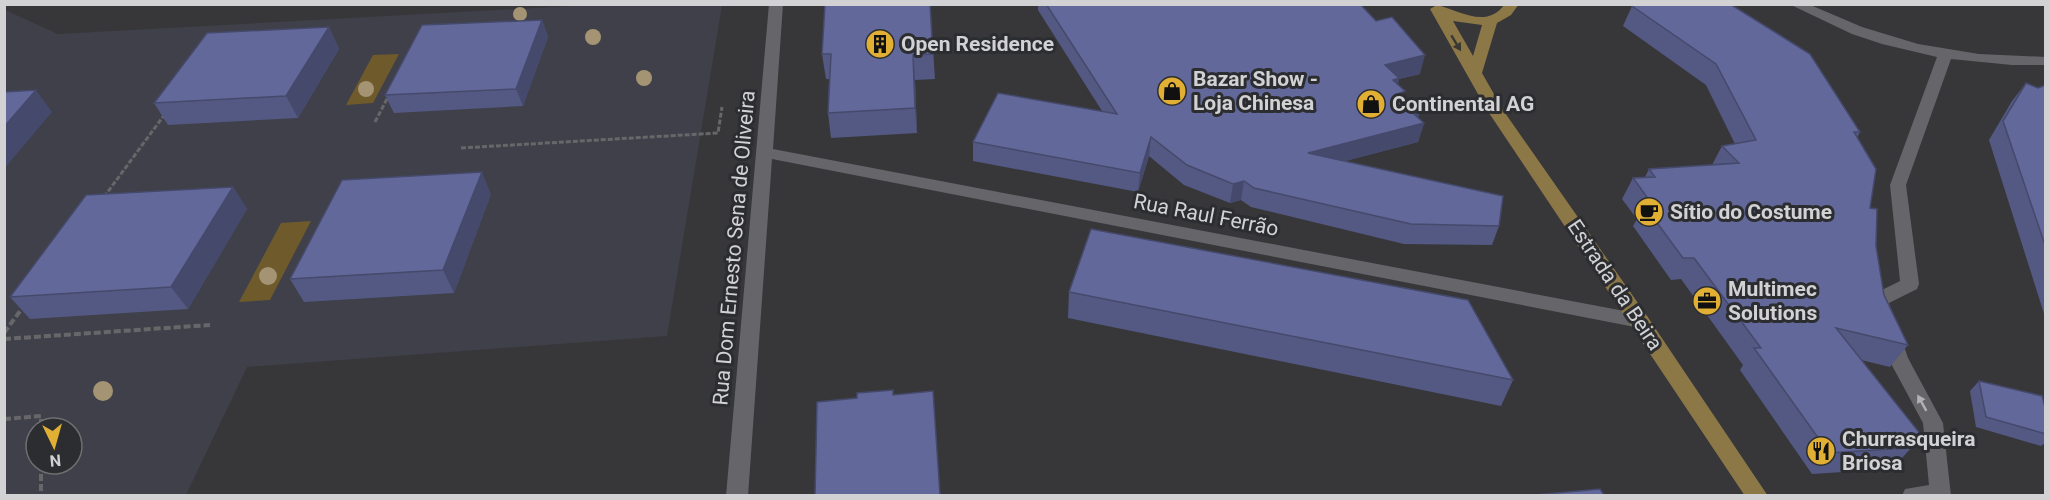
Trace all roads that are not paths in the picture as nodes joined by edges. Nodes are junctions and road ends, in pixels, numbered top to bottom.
1 (776, 4) edge
2 (1796, 4) edge
3 (1512, 5) edge
4 (1435, 8) edge
5 (1491, 20) junction
6 (1945, 55) junction
7 (2046, 61) edge
8 (1475, 73) junction
9 (763, 152) junction
10 (1640, 321) junction
11 (737, 495) edge
12 (1757, 495) edge
13 (1913, 495) edge

1 - 9 street, Rua Dom Ernesto Sena de Oliveira
2 - 6 street
3 - 5 main road
4 - 5 main road, Estrada da Beira
4 -> 8 main road, Estrada da Beira
5 - 8 main road
6 - 7 street
13 -> 6 street
8 - 10 main road, Estrada da Beira
9 - 10 street, Rua Raul Ferrão
9 - 11 street, Rua Dom Ernesto Sena de Oliveira
10 - 12 main road, Estrada da Beira

